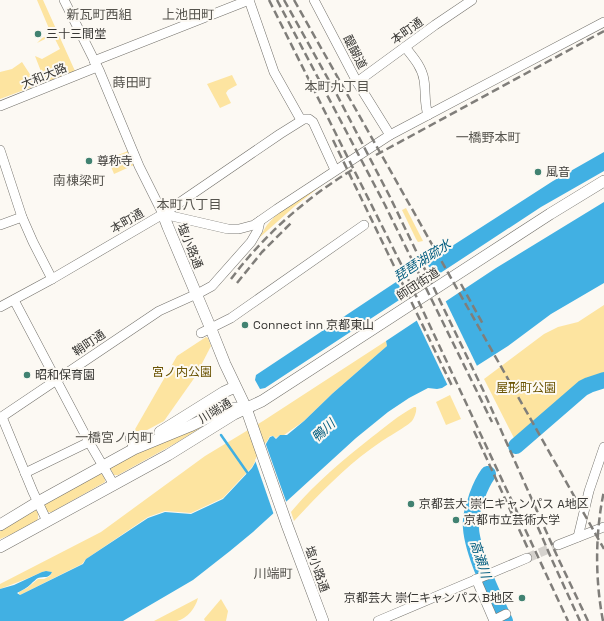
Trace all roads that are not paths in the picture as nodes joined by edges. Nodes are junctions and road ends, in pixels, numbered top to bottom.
1 (64, 0) edge
2 (249, 0) edge
3 (314, 0) edge
4 (472, 0) edge
5 (604, 22) edge
6 (405, 47) junction
7 (95, 64) junction
8 (357, 82) junction
9 (0, 106) edge
10 (428, 115) junction
11 (302, 120) junction
12 (390, 135) junction
13 (0, 150) edge
14 (335, 170) junction
15 (604, 181) edge
16 (163, 214) junction
17 (22, 217) junction
18 (260, 221) junction
19 (0, 225) edge
20 (364, 225) dead end
21 (52, 279) junction
22 (196, 294) junction
23 (14, 300) junction
24 (0, 307) edge
25 (206, 331) junction
26 (56, 380) junction
27 (235, 386) junction
28 (247, 412) junction
29 (1, 418) edge
30 (130, 438) dead end
31 (89, 442) junction
32 (604, 447) edge
33 (134, 449) junction
34 (103, 466) junction
35 (24, 473) junction
36 (114, 485) junction
37 (38, 502) junction
38 (47, 521) junction
39 (0, 525) edge
40 (604, 527) edge
41 (578, 537) junction
42 (558, 545) tunnel mouth
43 (0, 547) edge
44 (527, 558) tunnel mouth
45 (482, 577) junction
46 (506, 614) dead end
47 (495, 620) edge
48 (323, 621) edge
49 (378, 621) edge

1 - 7 street, 塩小路通
2 - 7 street, 大和大路
2 - 11 street
3 - 8 street, 醍醐道
4 - 6 street, 本町通
5 - 10 street
6 - 8 street, 本町通
6 - 10 street
7 - 9 street, 大和大路
7 - 16 street, 塩小路通
8 - 12 street, 醍醐道
10 - 12 street
11 - 14 street
11 - 16 street, 本町通
12 - 14 street
13 - 17 street
14 - 18 street
15 - 28 street, 師団街道
16 - 18 street
16 - 21 street, 本町通
16 - 22 street, 塩小路通
17 - 19 street
17 - 21 street
18 - 22 street, 鞘町通
20 - 25 street
21 - 23 street, 本町通
22 - 25 street, 塩小路通
22 - 26 street, 鞘町通
23 - 24 street, 本町通
23 - 26 street
25 - 27 street, 塩小路通
26 - 29 street, 鞘町通
26 - 31 street
27 - 28 street, 塩小路通
27 - 33 street
28 - 33 street, 川端通
28 - 36 street, 川端通
28 - 48 street, 塩小路通
29 - 35 street
30 - 33 street
31 - 34 street
31 - 35 street
32 - 41 street
33 - 34 street, 川端通
34 - 36 street
34 - 37 street, 川端通
35 - 37 street
36 - 38 street, 川端通
37 - 38 street
37 - 39 street, 川端通
38 - 43 street, 川端通
40 - 41 street
41 - 42 street
44 - 45 street
45 - 47 street
45 - 49 street
46 - 47 street

